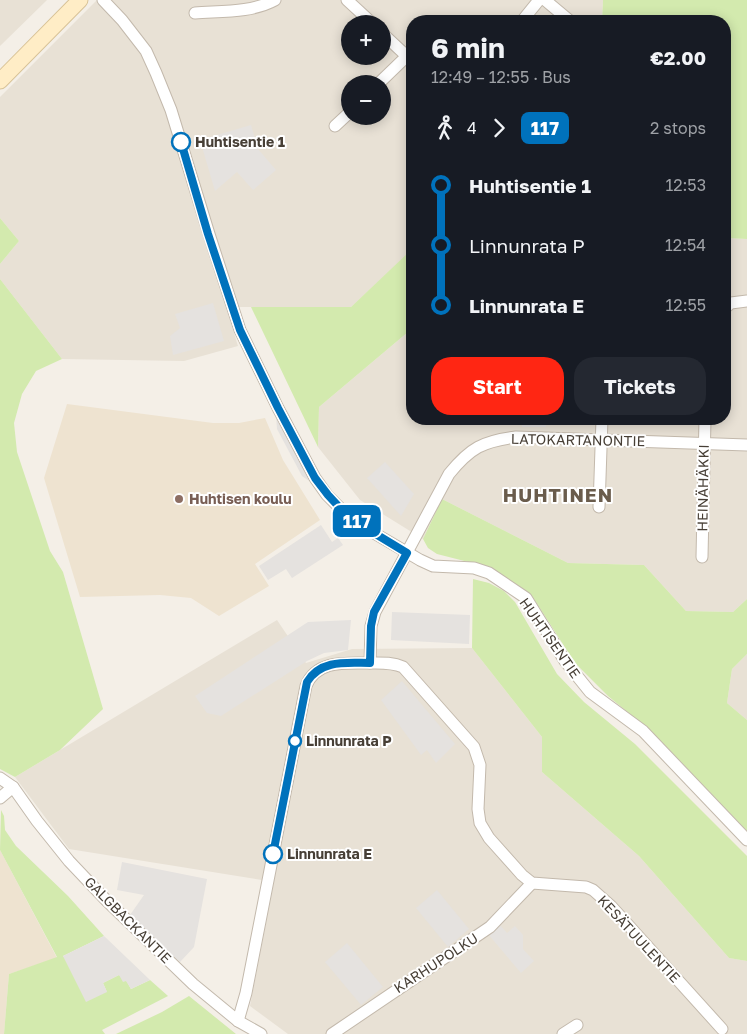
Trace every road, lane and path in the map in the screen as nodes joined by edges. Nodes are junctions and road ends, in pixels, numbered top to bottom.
1 (80, 0) edge
2 (103, 0) edge
3 (275, 0) edge
4 (347, 0) edge
5 (539, 0) edge
6 (545, 0) edge
7 (195, 13) dead end
8 (363, 15) edge
9 (527, 15) edge
10 (563, 15) edge
11 (391, 41) edge
12 (406, 54) edge
13 (406, 61) edge
14 (389, 75) edge
15 (0, 81) edge
16 (341, 120) edge
17 (335, 126) dead end
18 (747, 301) edge
19 (731, 303) edge
20 (602, 425) edge
21 (705, 425) edge
22 (601, 439) junction
23 (704, 443) junction
24 (747, 445) edge
25 (599, 507) dead end
26 (407, 553) junction
27 (702, 557) dead end
28 (370, 663) junction
29 (0, 778) edge
30 (12, 788) junction
31 (0, 798) edge
32 (747, 840) edge
33 (532, 883) junction
34 (238, 1021) junction
35 (577, 1025) dead end
36 (722, 1029) dead end
37 (261, 1034) edge
38 (332, 1034) edge
39 (563, 1034) edge

1 - 15 street
2 - 26 street, HUHTISENTIE
3 - 7 street
4 - 8 street
5 - 9 street
6 - 10 street
11 - 12 street
13 - 14 street
16 - 17 street
18 - 19 street
20 - 22 street
21 - 23 street, HEINÄHÄKKI
22 - 23 street, LATOKARTANONTIE
22 - 25 street
22 - 26 street, LATOKARTANONTIE
23 - 24 street, LATOKARTANONTIE
23 - 27 street, HEINÄHÄKKI
26 - 28 street, LATOKARTANONTIE
26 - 32 street, HUHTISENTIE
28 - 33 street
28 - 34 street
29 - 30 street, GALGBACKANTIE
30 - 31 street
30 - 34 street, GALGBACKANTIE
33 - 36 street, KESÄTUULENTIE
33 - 38 street, KARHUPOLKU
34 - 37 street, GALGBACKANTIE
35 - 39 street

